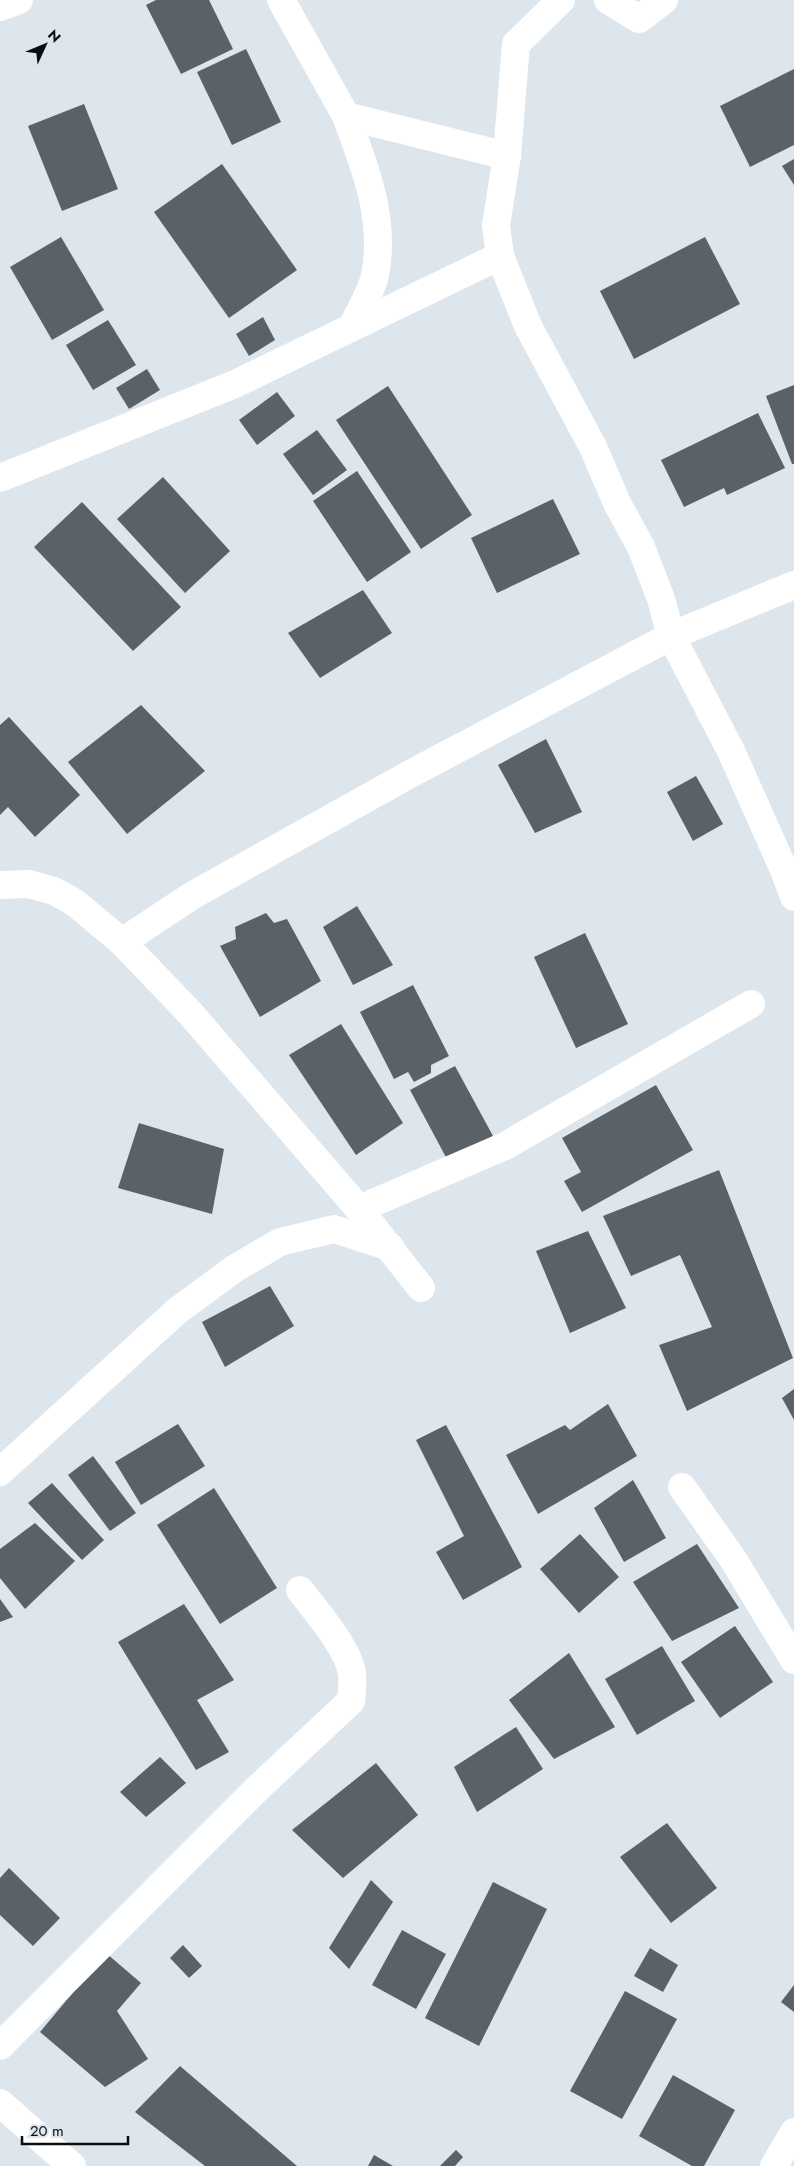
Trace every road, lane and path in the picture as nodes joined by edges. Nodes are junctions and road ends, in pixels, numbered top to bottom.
1 (19, 0) edge
2 (280, 0) edge
3 (561, 0) edge
4 (608, 0) edge
5 (664, 0) edge
6 (0, 7) edge
7 (346, 116) junction
8 (507, 156) junction
9 (500, 256) junction
10 (352, 327) junction
11 (0, 478) edge
12 (794, 585) edge
13 (671, 636) junction
14 (0, 885) edge
15 (794, 897) edge
16 (122, 942) junction
17 (751, 1004) dead end
18 (359, 1209) junction
19 (390, 1247) junction
20 (421, 1288) dead end
21 (0, 1472) edge
22 (682, 1487) dead end
23 (300, 1590) dead end
24 (794, 1660) edge
25 (0, 2046) edge
26 (0, 2103) edge
27 (794, 2132) edge
28 (72, 2166) edge
29 (774, 2166) edge

1 - 6 street
2 - 7 street
3 - 8 street
4 - 5 street
7 - 8 street
7 - 10 street
8 - 9 street
9 - 10 street
9 - 13 street
10 - 11 street
12 - 13 street
13 - 15 street
13 - 16 street
14 - 16 street
16 - 18 street
17 - 18 street
18 - 19 street
19 - 20 street
19 - 21 street
22 - 24 street
23 - 25 street
26 - 28 street
27 - 29 street

